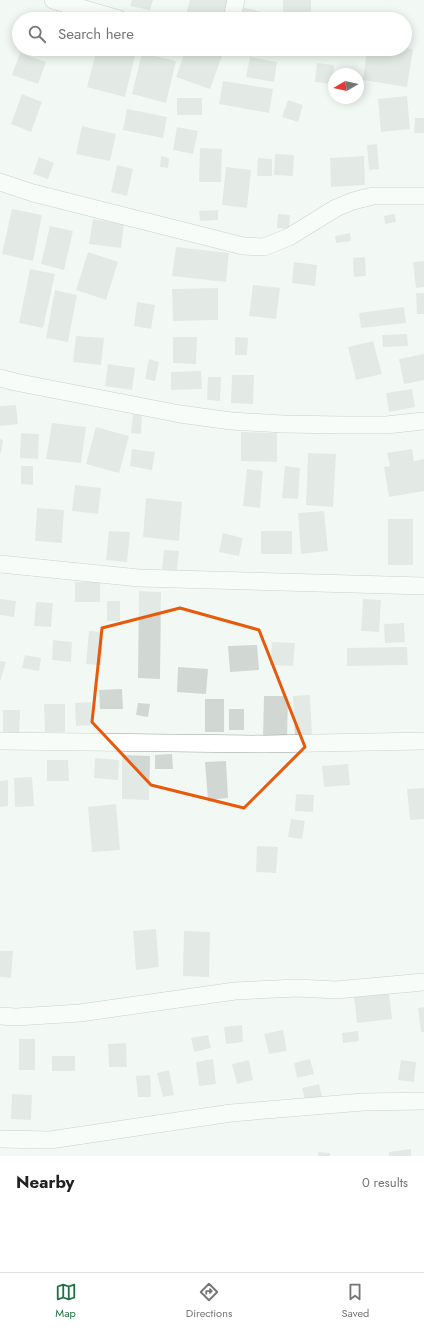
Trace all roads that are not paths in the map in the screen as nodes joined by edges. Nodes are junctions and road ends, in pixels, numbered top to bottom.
1 (53, 0) edge
2 (236, 0) edge
3 (95, 12) edge
4 (233, 12) edge
5 (0, 182) edge
6 (424, 196) edge
7 (0, 378) edge
8 (424, 421) edge
9 (0, 564) edge
10 (424, 586) edge
11 (424, 741) edge
12 (0, 742) edge
13 (424, 982) edge
14 (0, 1016) edge
15 (424, 1101) edge
16 (0, 1139) edge

1 - 3 street
2 - 4 street
5 - 6 street
7 - 8 street
9 - 10 street
11 - 12 street
13 - 14 street
15 - 16 street

